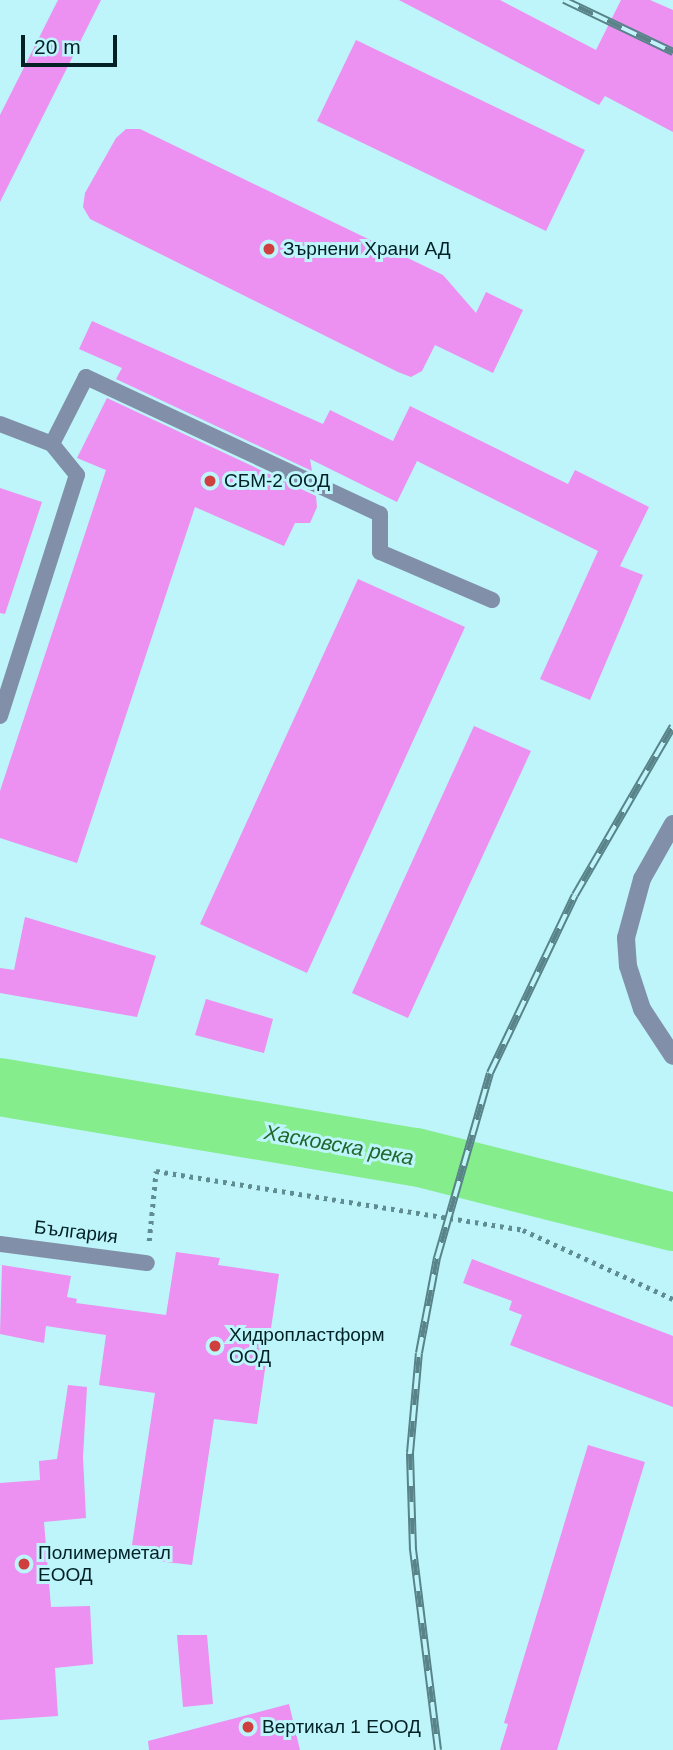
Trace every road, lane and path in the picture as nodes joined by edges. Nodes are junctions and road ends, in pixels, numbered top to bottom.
1 (0, 424) edge
2 (52, 444) junction
3 (492, 600) dead end
4 (0, 716) edge
5 (673, 824) edge
6 (673, 1056) edge
7 (0, 1244) edge
8 (147, 1263) joint
9 (673, 1299) edge

1 - 2 lane
2 - 3 lane
2 - 4 lane
5 - 6 street
7 - 8 lane, България
8 - 9 path

